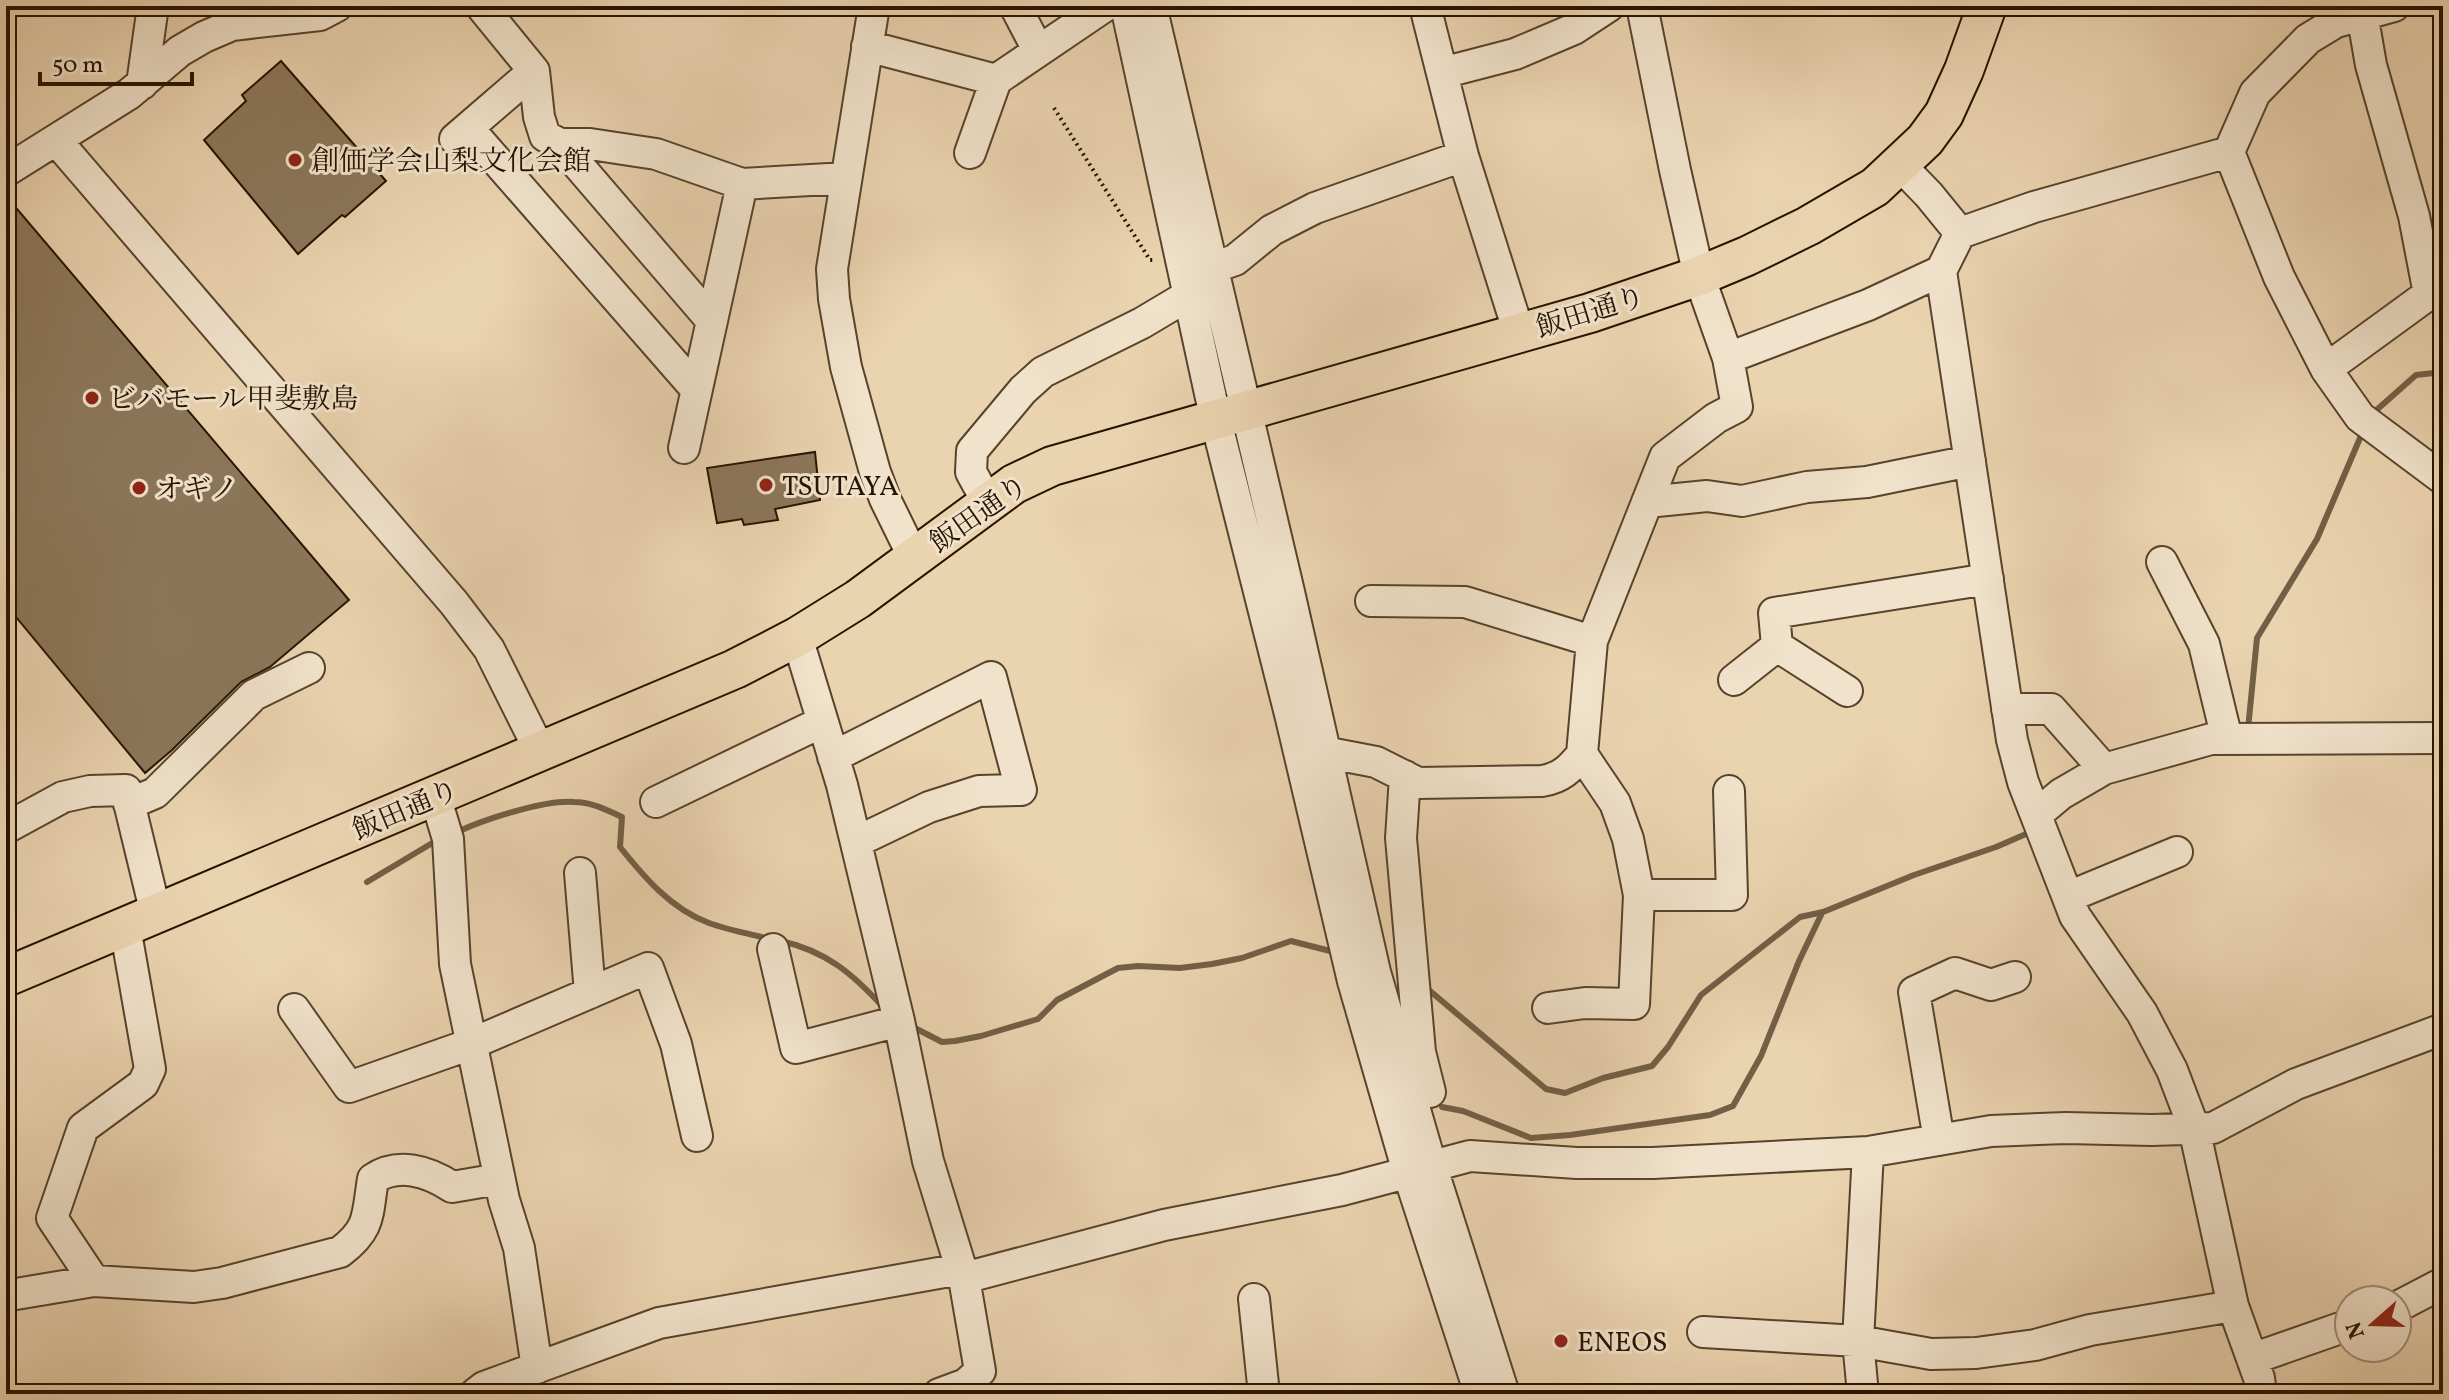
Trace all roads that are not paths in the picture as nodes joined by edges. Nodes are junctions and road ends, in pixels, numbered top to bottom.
1 (153, 6) edge
2 (337, 6) edge
3 (481, 6) edge
4 (874, 6) edge
5 (1015, 6) edge
6 (1105, 6) edge
7 (1126, 6) edge
8 (1151, 6) edge
9 (1425, 6) edge
10 (1609, 6) edge
11 (1642, 6) edge
12 (1987, 6) edge
13 (2394, 6) edge
14 (2342, 14) edge
15 (867, 46) junction
16 (1038, 50) junction
17 (534, 71) junction
18 (1442, 73) junction
19 (996, 80) junction
20 (142, 84) junction
21 (56, 140) junction
22 (560, 144) junction
23 (2229, 152) junction
24 (970, 153) dead end
25 (1463, 156) junction
26 (1900, 165) junction
27 (6, 171) edge
28 (846, 178) junction
29 (742, 184) junction
30 (1960, 233) junction
31 (1212, 268) junction
32 (1941, 271) junction
33 (1699, 276) junction
34 (1189, 295) junction
35 (2436, 295) edge
36 (712, 321) junction
37 (1519, 333) junction
38 (1728, 358) junction
39 (2326, 369) junction
40 (696, 389) junction
41 (1230, 416) junction
42 (684, 448) dead end
43 (1970, 461) junction
44 (2443, 479) edge
45 (1647, 502) junction
46 (988, 503) junction
47 (914, 558) junction
48 (2162, 562) dead end
49 (1988, 579) junction
50 (1371, 601) dead end
51 (797, 637) junction
52 (1592, 641) junction
53 (1777, 646) junction
54 (309, 668) dead end
55 (1734, 680) dead end
56 (1847, 691) dead end
57 (2007, 709) junction
58 (822, 722) junction
59 (2443, 738) edge
60 (2227, 739) junction
61 (540, 751) junction
62 (1325, 754) junction
63 (1582, 754) junction
64 (833, 757) junction
65 (2104, 769) junction
66 (1405, 776) junction
67 (1729, 791) dead end
68 (435, 796) junction
69 (656, 802) dead end
70 (129, 804) junction
71 (2036, 815) junction
72 (6, 828) edge
73 (856, 842) junction
74 (2177, 852) dead end
75 (580, 873) dead end
76 (1639, 895) junction
77 (2068, 897) junction
78 (140, 920) junction
79 (773, 949) dead end
80 (6, 977) edge
81 (2015, 977) dead end
82 (590, 993) junction
83 (1548, 1008) dead end
84 (294, 1009) dead end
85 (899, 1021) junction
86 (2443, 1029) edge
87 (471, 1044) junction
88 (2194, 1128) junction
89 (697, 1136) dead end
90 (1939, 1140) junction
91 (1868, 1152) junction
92 (1430, 1166) junction
93 (499, 1179) junction
94 (963, 1274) junction
95 (94, 1281) junction
96 (2443, 1283) edge
97 (6, 1298) edge
98 (1254, 1299) dead end
99 (2413, 1299) edge
100 (2233, 1306) junction
101 (2333, 1331) edge
102 (1703, 1332) dead end
103 (1858, 1341) junction
104 (2252, 1359) junction
105 (537, 1368) junction
106 (475, 1394) edge
107 (939, 1394) edge
108 (1263, 1394) edge
109 (1480, 1394) edge
110 (1504, 1394) edge
111 (1863, 1394) edge
112 (2261, 1394) edge

1 - 20 street
2 - 20 street
3 - 17 street
4 - 15 street
5 - 16 street
6 - 16 street
7 - 34 street
8 - 31 street
9 - 18 street
10 - 18 street
11 - 33 street
12 - 26 main road, 飯田通り
13 - 14 street
14 - 23 street
14 - 35 street
15 - 19 street
15 - 28 street
16 - 19 street
17 - 22 street
17 - 40 street
18 - 25 street
19 - 24 street
20 - 21 street
21 - 27 street
21 - 61 street
22 - 29 street
22 - 36 street
23 - 30 street
23 - 39 street
25 - 31 street
25 - 37 street
26 - 30 street
26 - 33 main road, 飯田通り
28 - 29 street
28 - 47 street
29 - 36 street
30 - 32 street
31 - 41 street
32 - 38 street
32 - 43 street
33 - 37 main road, 飯田通り
33 - 38 street
34 - 41 street
34 - 46 street
35 - 39 street
36 - 40 street
37 - 41 main road, 飯田通り
38 - 45 street
39 - 44 street
40 - 42 street
41 - 46 main road, 飯田通り
41 - 62 street
41 - 92 street
43 - 45 street
43 - 49 street
45 - 52 street
46 - 47 main road, 飯田通り
47 - 51 main road, 飯田通り
48 - 60 street
49 - 53 street
49 - 57 street
50 - 52 street
51 - 58 street
51 - 61 main road, 飯田通り
52 - 63 street
53 - 55 street
53 - 56 street
54 - 70 street
57 - 65 street
57 - 71 street
58 - 64 street
58 - 69 street
59 - 60 street
60 - 65 street
61 - 68 main road, 飯田通り
62 - 66 street
62 - 92 street
63 - 66 street
63 - 76 street
64 - 73 street
64 - 73 street
65 - 71 street
66 - 92 street
67 - 76 street
68 - 78 main road, 飯田通り
68 - 87 street
70 - 72 street
70 - 78 street
71 - 77 street
73 - 85 street
74 - 77 street
75 - 82 street
76 - 83 street
77 - 88 street
78 - 80 main road, 飯田通り
78 - 95 street
79 - 85 street
81 - 90 street
82 - 87 street
82 - 89 street
84 - 87 street
85 - 94 street
86 - 88 street
87 - 93 street
88 - 90 street
88 - 100 street
90 - 91 street
91 - 92 street
91 - 103 street
92 - 94 street
92 - 109 street
92 - 110 street
93 - 95 street
93 - 105 street
94 - 105 street
94 - 107 street
95 - 97 street
96 - 99 street
98 - 108 street
100 - 103 street
100 - 104 street
101 - 104 street
102 - 103 street
103 - 111 street
104 - 112 street
105 - 106 street

